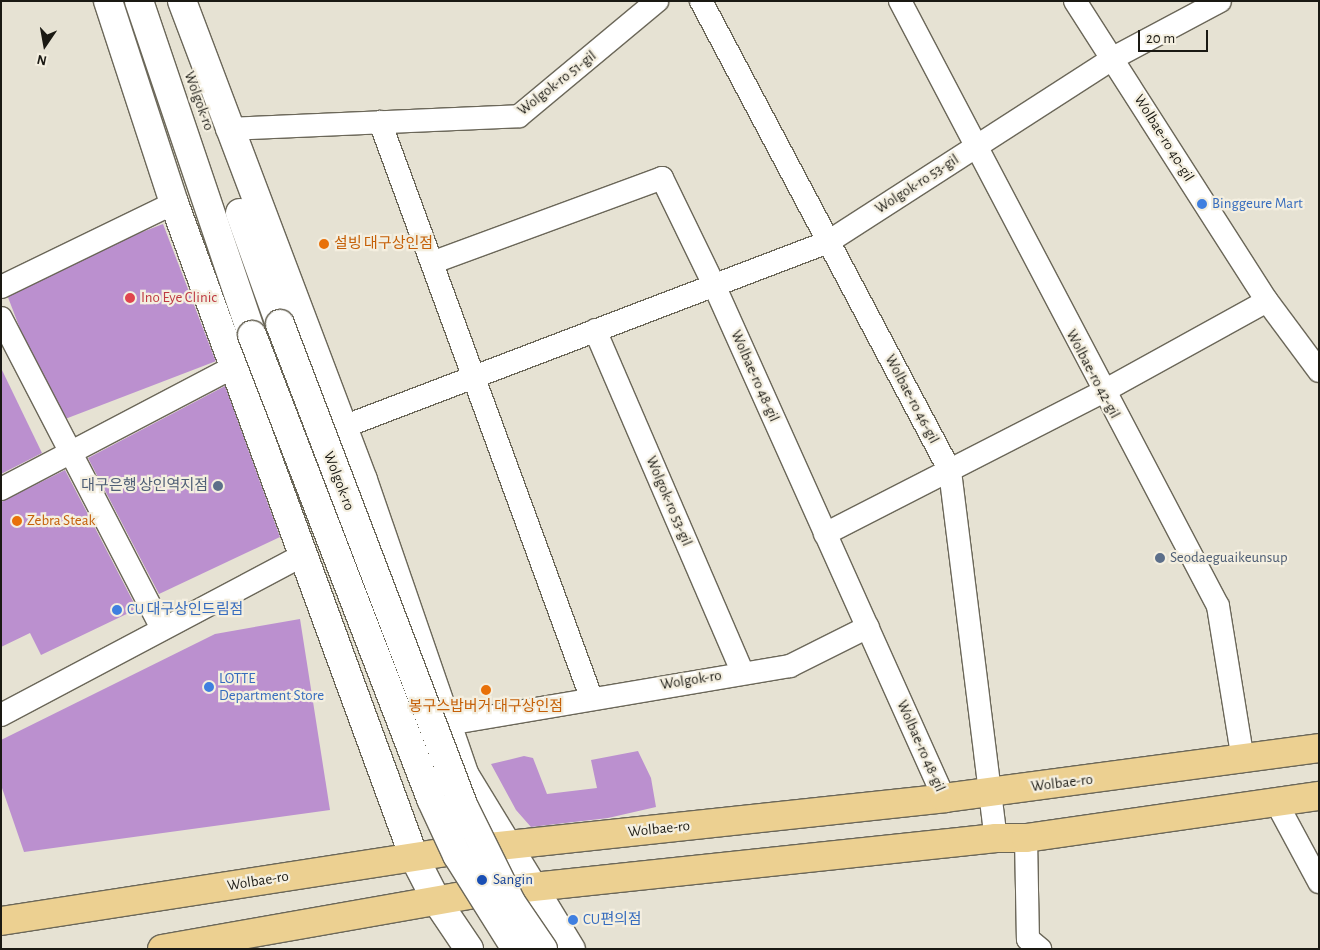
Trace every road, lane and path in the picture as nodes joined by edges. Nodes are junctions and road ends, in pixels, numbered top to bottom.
1 (108, 1) edge
2 (140, 1) edge
3 (162, 1) edge
4 (182, 1) edge
5 (658, 1) edge
6 (701, 1) edge
7 (900, 1) edge
8 (1075, 1) edge
9 (1220, 1) edge
10 (1113, 58) junction
11 (380, 122) junction
12 (227, 129) junction
13 (975, 147) junction
14 (174, 203) junction
15 (828, 242) junction
16 (434, 262) junction
17 (714, 285) junction
18 (1, 287) edge
19 (1267, 301) junction
20 (1, 318) edge
21 (596, 330) junction
22 (233, 367) junction
23 (1319, 371) edge
24 (475, 375) junction
25 (1102, 392) junction
26 (343, 427) junction
27 (68, 454) junction
28 (950, 471) junction
29 (1, 489) edge
30 (824, 534) junction
31 (305, 554) junction
32 (868, 628) junction
33 (162, 630) junction
34 (742, 672) junction
35 (591, 696) junction
36 (1, 715) edge
37 (447, 724) junction
38 (1319, 748) edge
39 (1243, 760) junction
40 (990, 792) junction
41 (1319, 796) edge
42 (944, 798) junction
43 (1276, 802) junction
44 (996, 838) junction
45 (1026, 838) junction
46 (507, 845) junction
47 (414, 857) junction
48 (1319, 882) edge
49 (532, 887) junction
50 (436, 900) junction
51 (1, 921) edge
52 (162, 949) edge
53 (469, 949) edge
54 (516, 949) edge
55 (543, 949) edge
56 (571, 949) edge
57 (1040, 949) edge

1 - 14 main road
2 - 54 main road, Wolgok-ro, bridge
3 - 55 main road, Wolgok-ro, bridge
4 - 12 main road
5 - 11 street, Wolgok-ro 51-gil
6 - 15 street, Wolbae-ro 46-gil
7 - 13 street, Wolbae-ro 42-gil
8 - 10 street, Wolbae-ro 40-gil
9 - 10 street, Wolgok-ro 53-gil
10 - 13 street, Wolgok-ro 53-gil
10 - 19 street, Wolbae-ro 40-gil
11 - 12 street, Wolgok-ro 51-gil
11 - 16 street
12 - 26 main road
13 - 15 street, Wolgok-ro 53-gil
13 - 25 street, Wolbae-ro 42-gil
14 - 18 street
14 - 22 main road
15 - 17 street, Wolgok-ro 53-gil
15 - 28 street, Wolbae-ro 46-gil
16 - 17 street, Wolbae-ro 48-gil
16 - 24 street
17 - 21 street, Wolgok-ro 53-gil
17 - 30 street, Wolbae-ro 48-gil
19 - 23 street, Wolbae-ro 40-gil
19 - 25 street
20 - 27 street
21 - 24 street, Wolgok-ro 53-gil
21 - 34 street, Wolgok-ro 53-gil
22 - 27 street
22 - 31 main road
24 - 26 street, Wolgok-ro 53-gil
24 - 35 street
25 - 28 street
25 - 39 street, Wolbae-ro 42-gil
26 - 37 main road
27 - 29 street
27 - 33 street
28 - 30 street
28 - 40 street, Wolbae-ro 46-gil
30 - 32 street, Wolbae-ro 48-gil
31 - 33 street
31 - 47 main road
32 - 34 street, Wolgok-ro
32 - 42 street, Wolbae-ro 48-gil
33 - 36 street
34 - 35 street, Wolgok-ro
35 - 37 street, Wolgok-ro
37 - 46 main road
38 - 39 main road, Wolbae-ro
39 - 40 main road, Wolbae-ro
40 - 42 main road, Wolbae-ro
40 - 44 street, Wolbae-ro 46-gil
41 - 43 main road
42 - 46 main road, Wolbae-ro
43 - 45 main road
43 - 48 street
44 - 45 main road
44 - 49 main road
45 - 57 street
46 - 47 main road, Wolbae-ro
46 - 49 main road
47 - 50 main road
47 - 51 main road, Wolbae-ro
49 - 50 main road
49 - 56 main road
50 - 52 main road
50 - 53 main road

